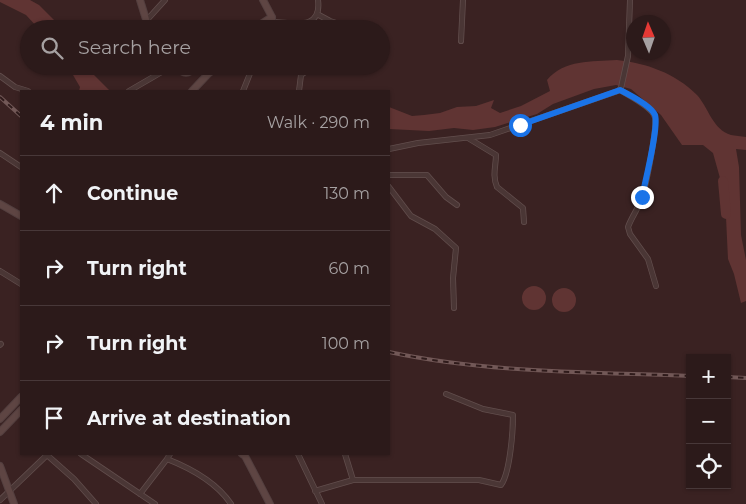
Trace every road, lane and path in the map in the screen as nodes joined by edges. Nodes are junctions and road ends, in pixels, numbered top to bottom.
1 (140, 0) edge
2 (165, 0) edge
3 (263, 0) edge
4 (318, 0) edge
5 (463, 0) edge
6 (630, 0) edge
7 (317, 14) junction
8 (272, 19) joint
9 (146, 20) joint
10 (278, 20) edge
11 (313, 20) edge
12 (328, 20) edge
13 (461, 41) dead end
14 (158, 75) edge
15 (207, 75) edge
16 (249, 75) edge
17 (301, 75) edge
18 (0, 76) edge
19 (621, 89) junction
20 (25, 90) edge
21 (131, 90) edge
22 (193, 90) edge
23 (243, 90) edge
24 (299, 90) edge
25 (467, 138) junction
26 (390, 149) edge
27 (0, 153) edge
28 (20, 166) edge
29 (390, 175) edge
30 (390, 188) edge
31 (0, 204) edge
32 (457, 205) dead end
33 (20, 215) edge
34 (524, 222) dead end
35 (0, 270) edge
36 (20, 283) edge
37 (656, 286) dead end
38 (454, 308) dead end
39 (446, 394) dead end
40 (20, 398) edge
41 (20, 411) edge
42 (0, 419) edge
43 (0, 432) edge
44 (47, 455) edge
45 (82, 455) edge
46 (169, 455) edge
47 (244, 455) edge
48 (298, 455) edge
49 (345, 455) edge
50 (167, 459) junction
51 (0, 466) edge
52 (353, 480) junction
53 (315, 491) junction
54 (9, 492) junction
55 (140, 494) junction
56 (0, 500) edge
57 (14, 504) edge
58 (96, 504) edge
59 (155, 504) edge
60 (231, 504) edge
61 (270, 504) edge
62 (322, 504) edge

1 - 9 street
2 - 9 street
3 - 8 street
4 - 7 street
5 - 13 street
6 - 19 street
7 - 11 street
7 - 12 street
8 - 10 street
14 - 21 street
15 - 22 street
16 - 23 street
17 - 24 street
18 - 20 street
19 - 25 street
19 - 37 street
25 - 26 street
25 - 34 street
27 - 28 street
29 - 32 street
30 - 38 street
31 - 33 street
35 - 36 street
39 - 52 street
40 - 42 street
41 - 43 street
44 - 54 street
44 - 58 street
45 - 55 street
46 - 50 street
47 - 61 street
48 - 53 street
49 - 52 street
50 - 55 street
50 - 60 street
51 - 54 street
52 - 53 street
53 - 62 street
54 - 56 street
54 - 57 street
55 - 59 street

